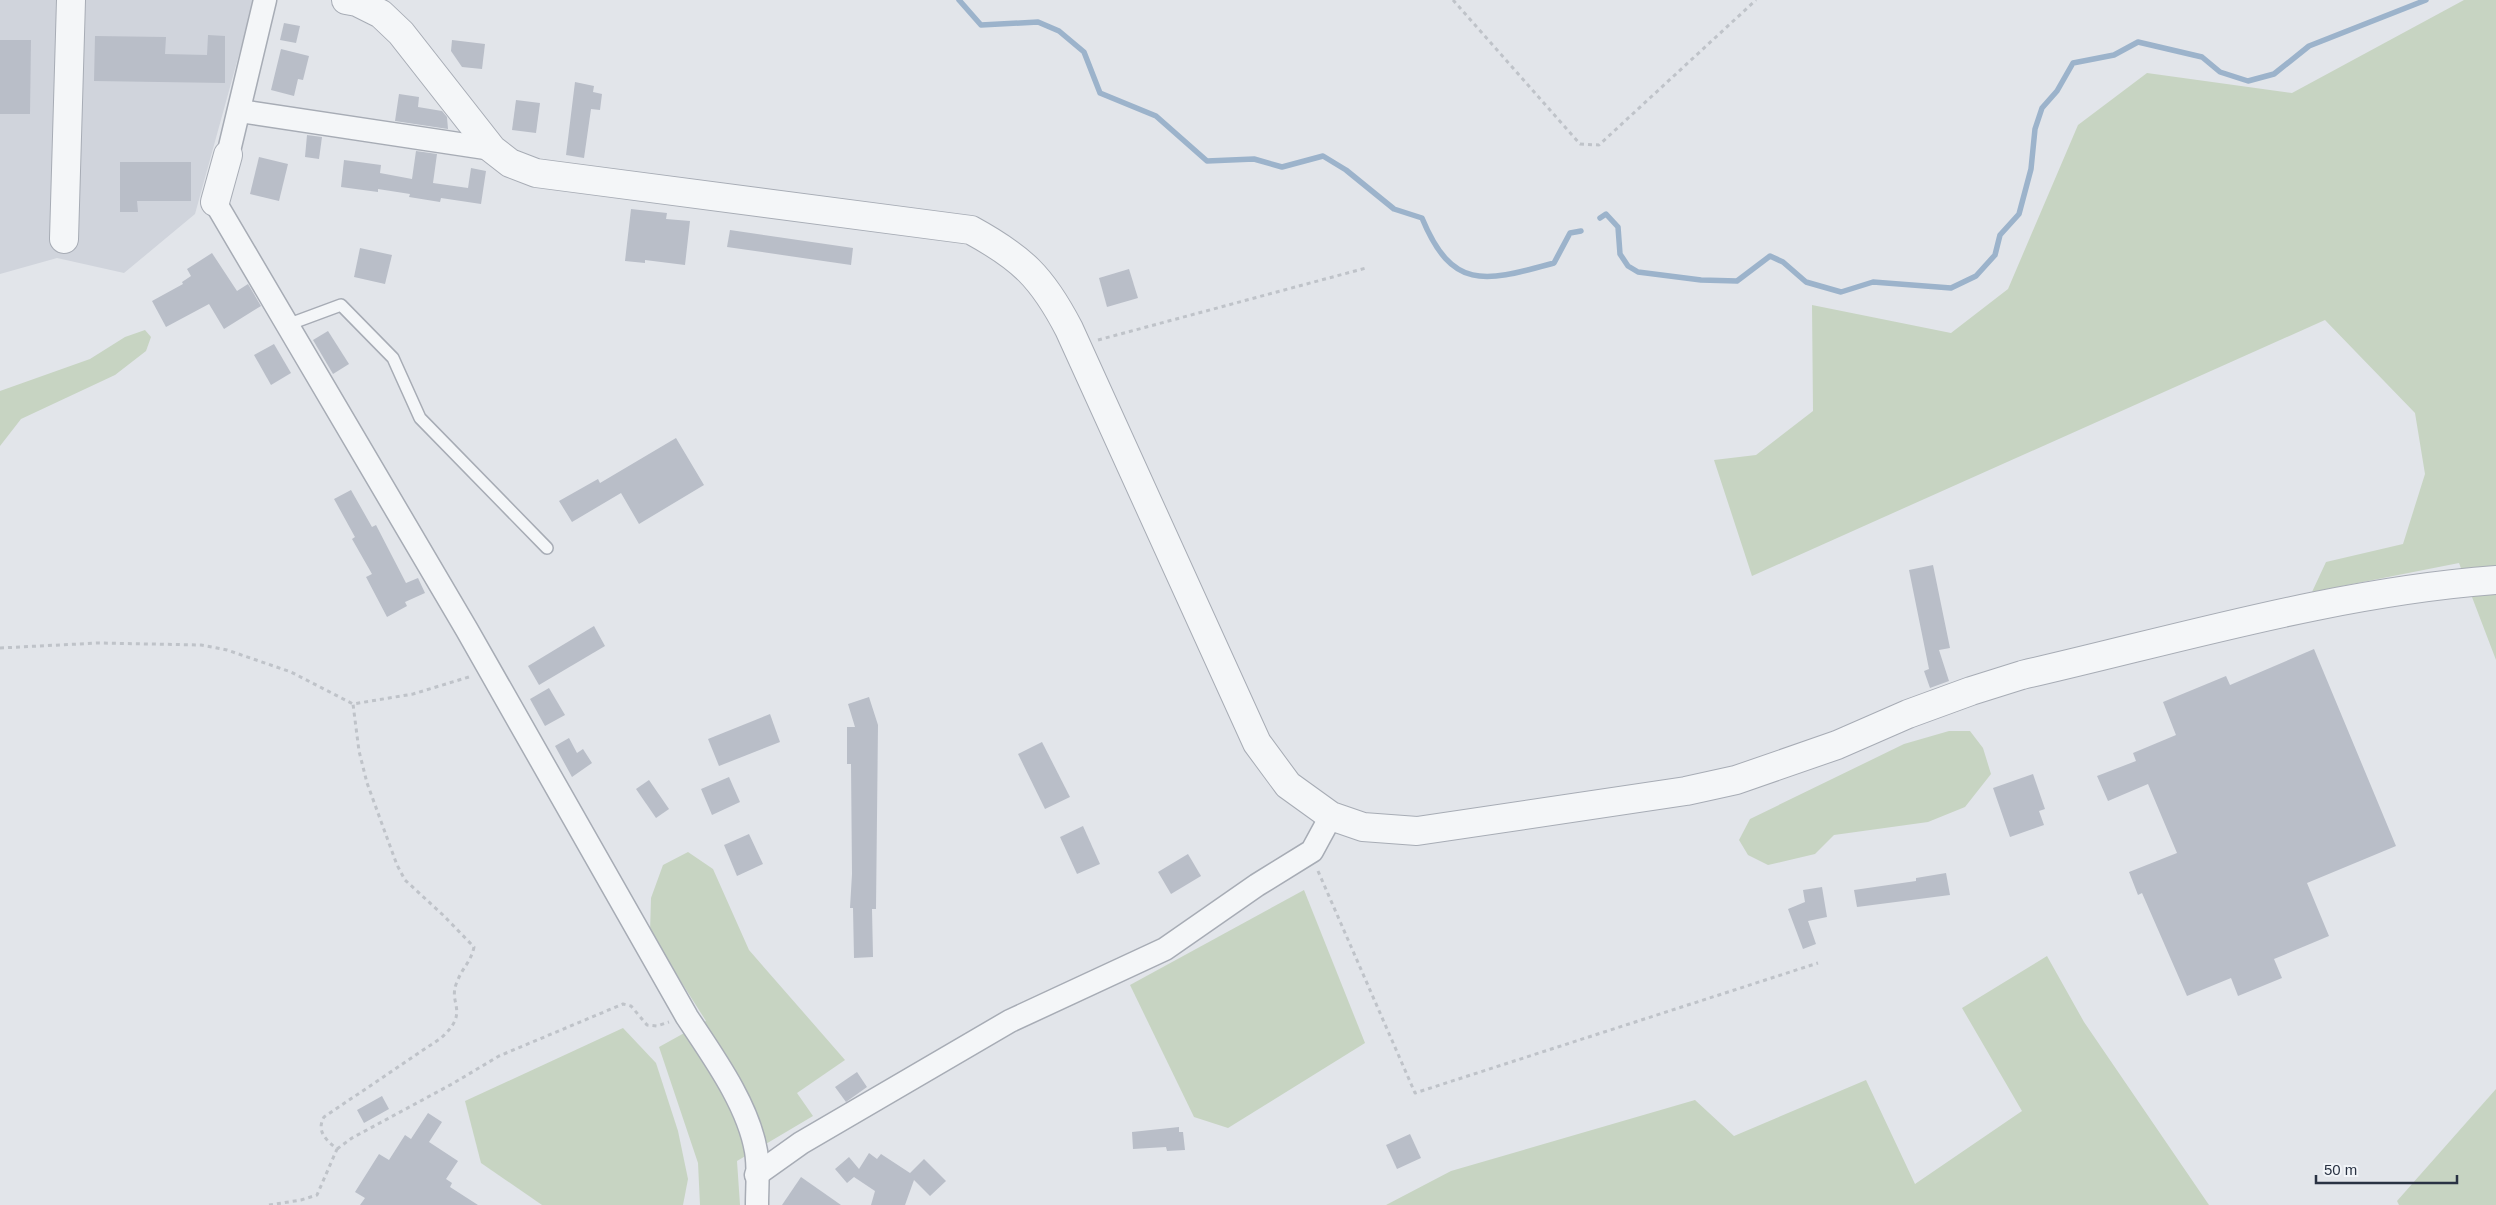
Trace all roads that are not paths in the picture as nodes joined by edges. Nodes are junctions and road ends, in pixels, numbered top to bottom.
1 (71, 0) edge
2 (265, 0) edge
3 (346, 0) edge
4 (240, 111) junction
5 (492, 149) junction
6 (228, 155) joint
7 (215, 202) joint
8 (64, 239) dead end
9 (287, 325) junction
10 (547, 548) dead end
11 (2496, 580) edge
12 (1331, 816) junction
13 (756, 1176) junction
14 (757, 1205) edge

1 - 8 street
2 - 4 street
3 - 5 street
4 - 5 street
4 - 6 street
5 - 12 street
6 - 7 street
7 - 9 street
9 - 10 lane
9 - 13 street
11 - 12 street
12 - 13 street
13 - 14 street

